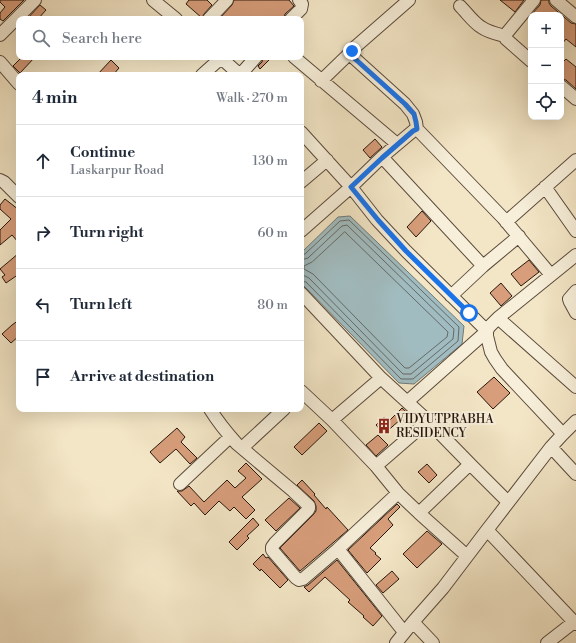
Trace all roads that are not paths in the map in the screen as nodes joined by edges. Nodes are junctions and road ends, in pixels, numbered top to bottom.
1 (35, 0) edge
2 (227, 0) edge
3 (299, 0) edge
4 (409, 0) edge
5 (534, 0) edge
6 (556, 0) edge
7 (158, 2) edge
8 (460, 2) edge
9 (19, 16) edge
10 (173, 16) edge
11 (212, 16) edge
12 (294, 16) edge
13 (576, 17) edge
14 (16, 19) edge
15 (0, 35) edge
16 (505, 36) junction
17 (352, 51) junction
18 (528, 58) edge
19 (218, 60) edge
20 (222, 60) edge
21 (253, 60) edge
22 (298, 60) edge
23 (0, 62) edge
24 (205, 72) edge
25 (236, 72) edge
26 (243, 72) edge
27 (321, 80) junction
28 (16, 81) edge
29 (564, 89) edge
30 (576, 99) edge
31 (417, 129) junction
32 (304, 135) edge
33 (397, 144) junction
34 (382, 158) junction
35 (326, 160) junction
36 (576, 160) edge
37 (304, 179) edge
38 (0, 180) edge
39 (351, 187) junction
40 (545, 187) junction
41 (16, 194) edge
42 (506, 222) junction
43 (304, 228) edge
44 (576, 231) edge
45 (518, 236) junction
46 (576, 255) edge
47 (483, 266) junction
48 (551, 275) junction
49 (576, 291) edge
50 (304, 296) edge
51 (451, 296) junction
52 (576, 313) edge
53 (498, 318) junction
54 (487, 331) junction
55 (381, 378) junction
56 (576, 387) edge
57 (304, 395) edge
58 (407, 402) junction
59 (212, 412) edge
60 (281, 412) edge
61 (332, 420) junction
62 (428, 421) junction
63 (576, 421) edge
64 (562, 434) junction
65 (230, 437) junction
66 (551, 447) junction
67 (242, 448) junction
68 (470, 464) junction
69 (376, 466) junction
70 (576, 474) edge
71 (180, 484) dead end
72 (398, 493) junction
73 (508, 502) junction
74 (419, 513) junction
75 (487, 530) junction
76 (338, 550) junction
77 (467, 556) junction
78 (413, 622) junction
79 (575, 623) edge
80 (404, 632) junction
81 (396, 643) edge
82 (433, 643) edge
83 (547, 643) edge

1 - 9 street
2 - 11 street
3 - 12 street
4 - 17 street
5 - 16 street
6 - 13 street
7 - 10 street
8 - 16 street
14 - 15 street
16 - 18 street
17 - 27 street
17 - 31 street
19 - 24 street
20 - 25 street
21 - 26 street
22 - 27 street
23 - 28 street
27 - 33 street
29 - 30 street
31 - 33 street
31 - 42 street
32 - 35 street
33 - 34 street
34 - 39 street
34 - 47 street
35 - 37 street
35 - 39 street
36 - 40 street
38 - 41 street
39 - 43 street
39 - 51 street
40 - 42 street
40 - 44 street
42 - 45 street
45 - 47 street
45 - 48 street
46 - 48 street
47 - 51 street
48 - 53 street
49 - 52 street
50 - 55 street
51 - 54 street
53 - 54 street
53 - 56 street
54 - 58 street
54 - 64 street
55 - 58 street
55 - 61 street
57 - 61 street
58 - 62 street
59 - 65 street
60 - 67 street
61 - 69 street
62 - 68 street
62 - 69 street
63 - 64 street
64 - 66 street
65 - 67 street
65 - 71 street
66 - 70 street
66 - 73 street
67 - 76 street
68 - 73 street
68 - 74 street
69 - 72 street
72 - 74 street
72 - 76 street
73 - 75 street
74 - 77 street
75 - 77 street
75 - 79 street
76 - 80 street
77 - 78 street
78 - 80 street
78 - 82 street
79 - 83 street
80 - 81 street

